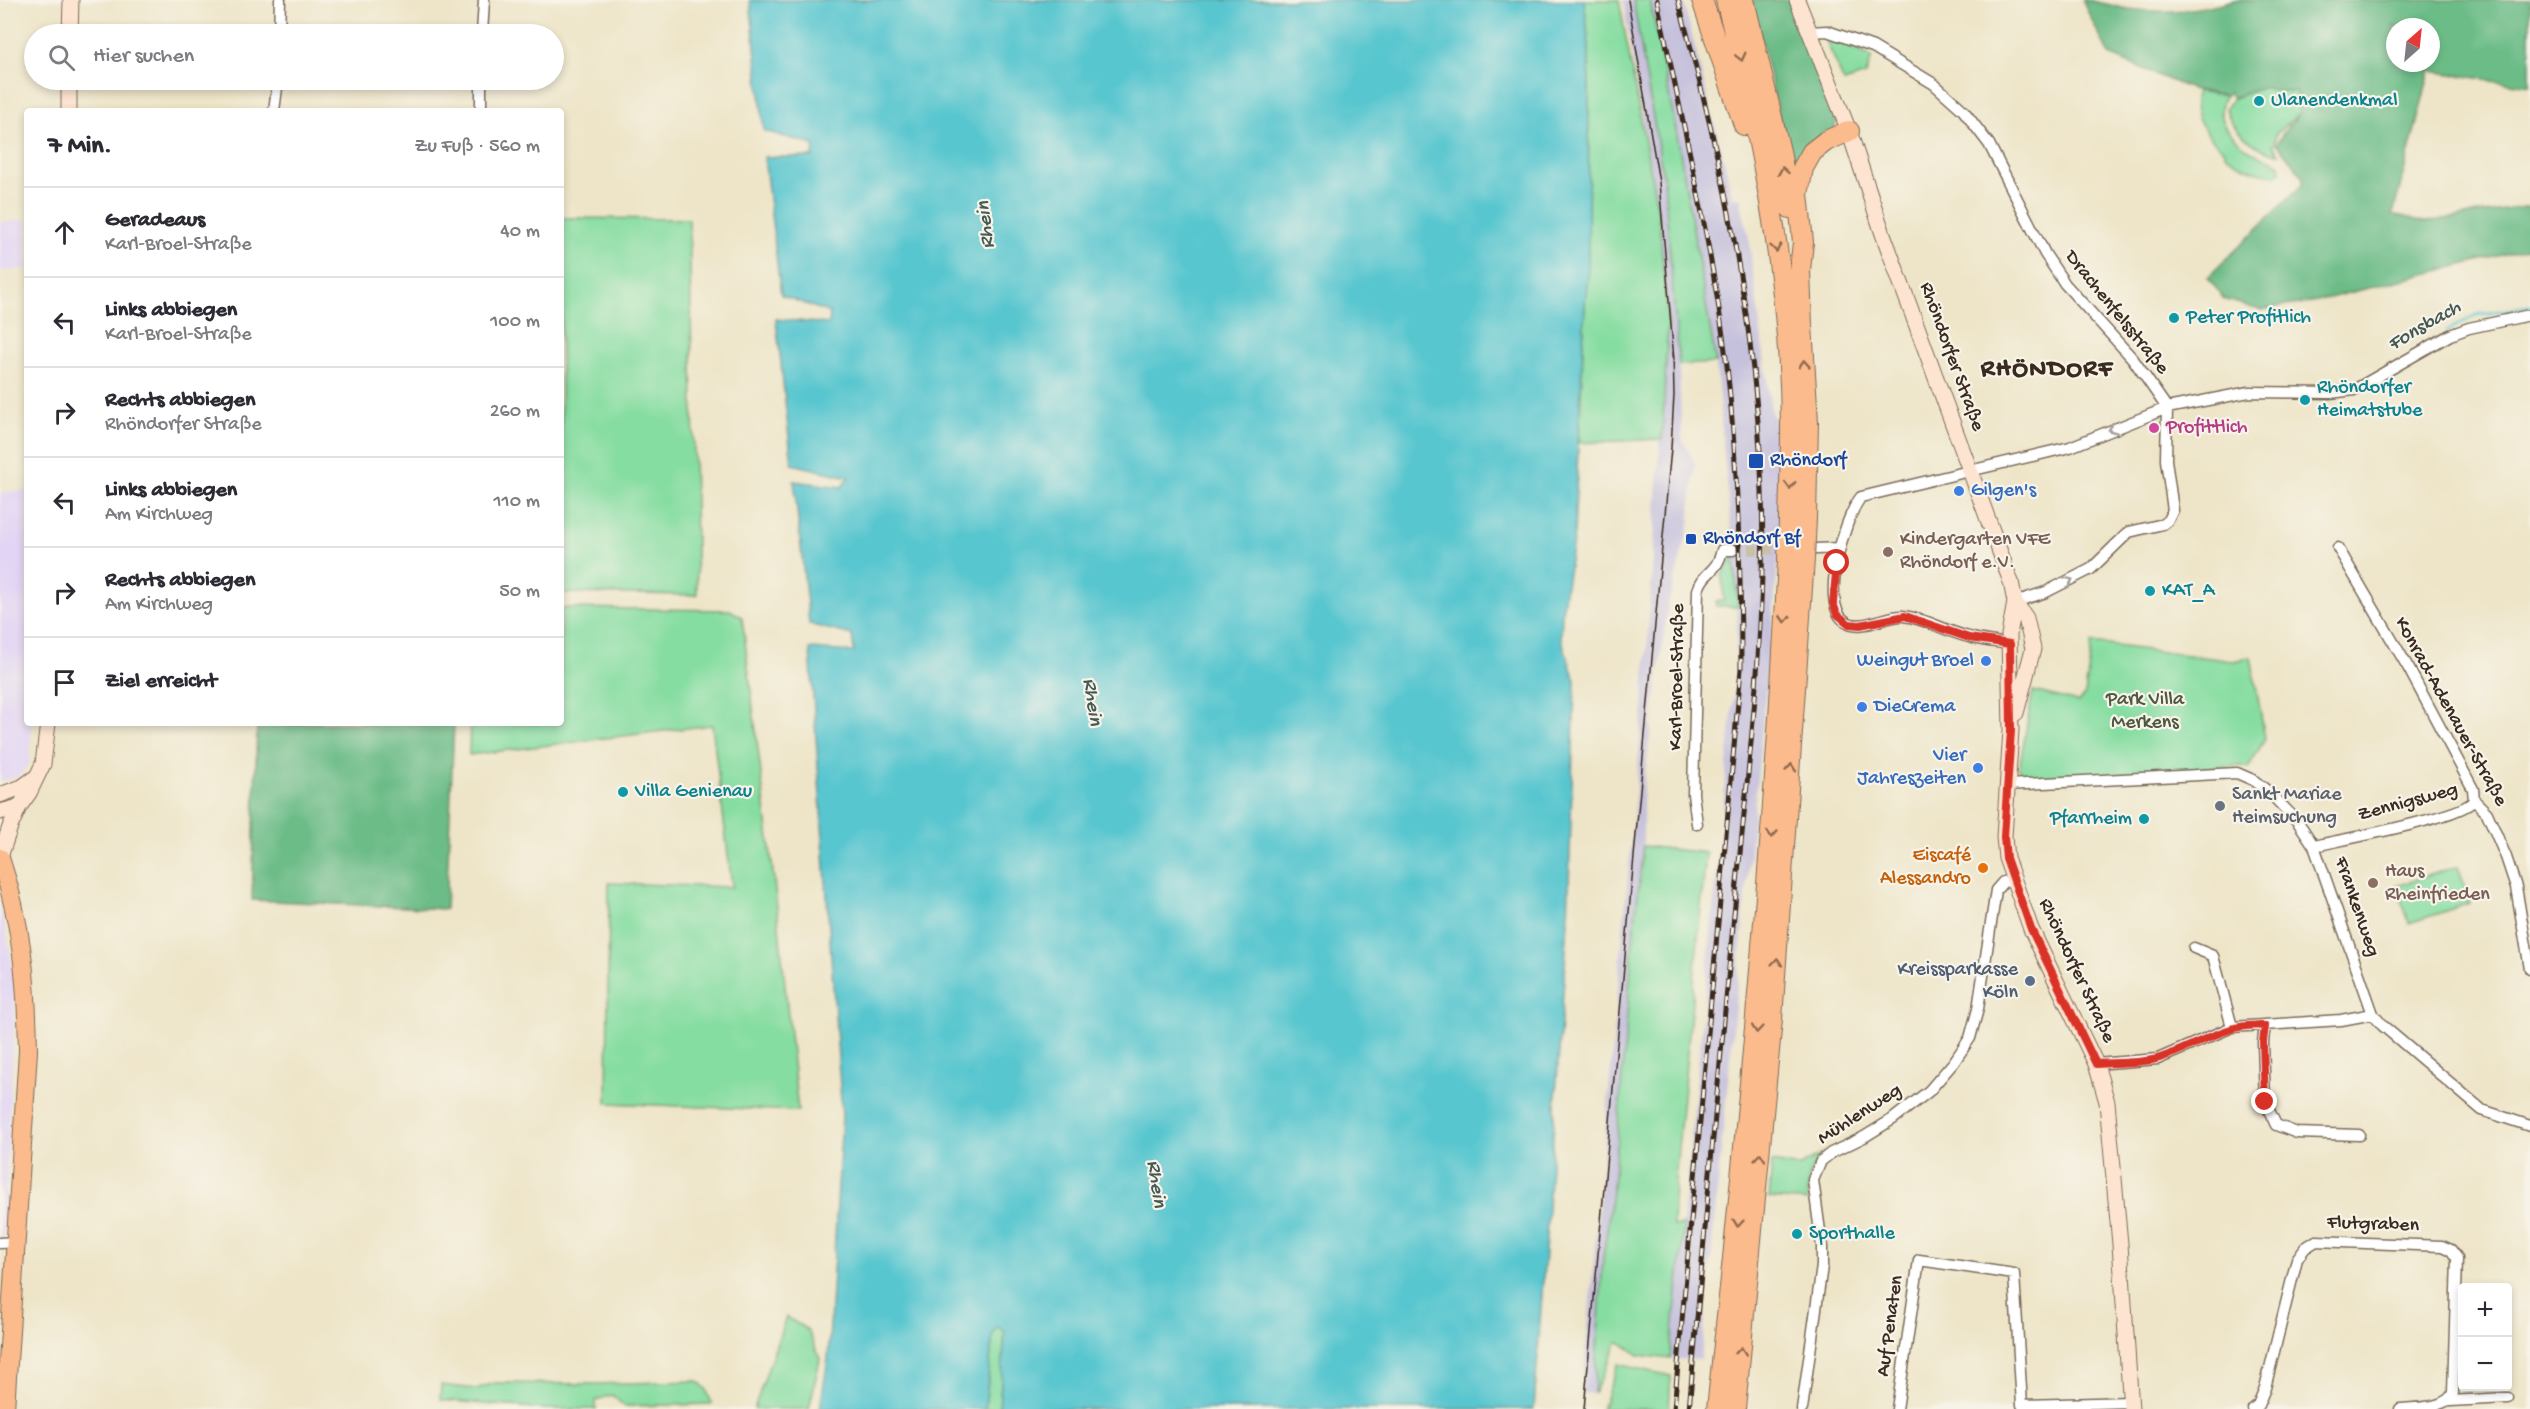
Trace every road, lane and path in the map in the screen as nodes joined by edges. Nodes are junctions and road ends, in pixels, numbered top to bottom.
1 (71, 0) edge
2 (280, 0) edge
3 (484, 0) edge
4 (1702, 0) edge
5 (1726, 0) edge
6 (1744, 0) edge
7 (1797, 0) edge
8 (70, 24) edge
9 (279, 24) edge
10 (483, 24) edge
11 (1809, 32) junction
12 (69, 90) edge
13 (277, 90) edge
14 (481, 90) edge
15 (69, 108) edge
16 (274, 108) edge
17 (481, 108) edge
18 (1849, 131) junction
19 (1771, 208) junction
20 (1800, 270) junction
21 (2530, 315) edge
22 (2167, 408) junction
23 (1971, 472) junction
24 (1798, 520) junction
25 (1840, 548) junction
26 (2338, 548) dead end
27 (1733, 550) dead end
28 (1803, 556) junction
29 (2015, 602) junction
30 (2030, 632) junction
31 (2009, 639) junction
32 (48, 726) edge
33 (2011, 730) junction
34 (36, 777) junction
35 (2007, 785) junction
36 (0, 795) edge
37 (2474, 800) junction
38 (19, 807) junction
39 (0, 812) edge
40 (1697, 824) dead end
41 (2314, 846) junction
42 (0, 858) edge
43 (2012, 880) junction
44 (2194, 948) dead end
45 (2530, 969) edge
46 (2373, 1014) junction
47 (2265, 1026) junction
48 (2232, 1027) junction
49 (2096, 1064) junction
50 (2530, 1126) edge
51 (2360, 1135) dead end
52 (8, 1242) edge
53 (2508, 1398) dead end
54 (2450, 1401) junction
55 (2131, 1405) edge
56 (2260, 1408) edge
57 (5, 1409) edge
58 (1717, 1409) edge
59 (1735, 1409) edge
60 (1802, 1409) edge
61 (1897, 1409) edge
62 (2400, 1409) edge

1 - 8 main road
2 - 9 street
3 - 10 street
4 - 19 highway
5 -> 19 highway
20 -> 6 highway
7 - 11 main road, Rhöndorfer Straße
11 - 18 main road, Rhöndorfer Straße
11 - 22 street, Drachenfelsstraße
12 - 15 main road
13 - 16 street
14 - 17 street
18 - 20 highway
18 - 23 main road, Rhöndorfer Straße
19 -> 24 highway
24 -> 20 highway
21 - 22 street
22 -> 23 street
29 -> 22 street
23 - 25 street
23 - 29 main road, Rhöndorfer Straße
24 - 28 highway, bridge
25 - 28 street
25 - 31 street
26 - 37 street, Konrad-Adenauer-Straße
27 - 40 street, Karl-Broel-Straße
28 -> 58 highway
59 -> 28 highway
29 - 30 main road, Rhöndorfer Straße
29 - 31 main road, Rhöndorfer Straße
30 - 31 main road
30 - 33 main road, Rhöndorfer Straße
31 - 33 main road, Rhöndorfer Straße
32 - 34 main road
33 - 35 main road, Rhöndorfer Straße
34 - 36 main road
34 - 38 main road
35 - 41 street, Frankenweg
35 - 43 main road, Rhöndorfer Straße
37 - 41 street, Zennigsweg
37 - 45 street, Konrad-Adenauer-Straße
38 - 39 main road
38 - 42 main road
41 - 46 street, Frankenweg
42 - 52 main road
43 - 49 main road, Rhöndorfer Straße
43 - 60 street, Mühlenweg
44 - 48 street
46 - 47 street
46 - 50 street, Frankenweg
47 - 48 street
47 - 51 street
48 - 49 street
49 - 55 main road, Rhöndorfer Straße
52 - 57 main road
53 - 54 street
54 - 56 street, Flutgraben
54 - 62 street
55 - 61 street, Auf Penaten

